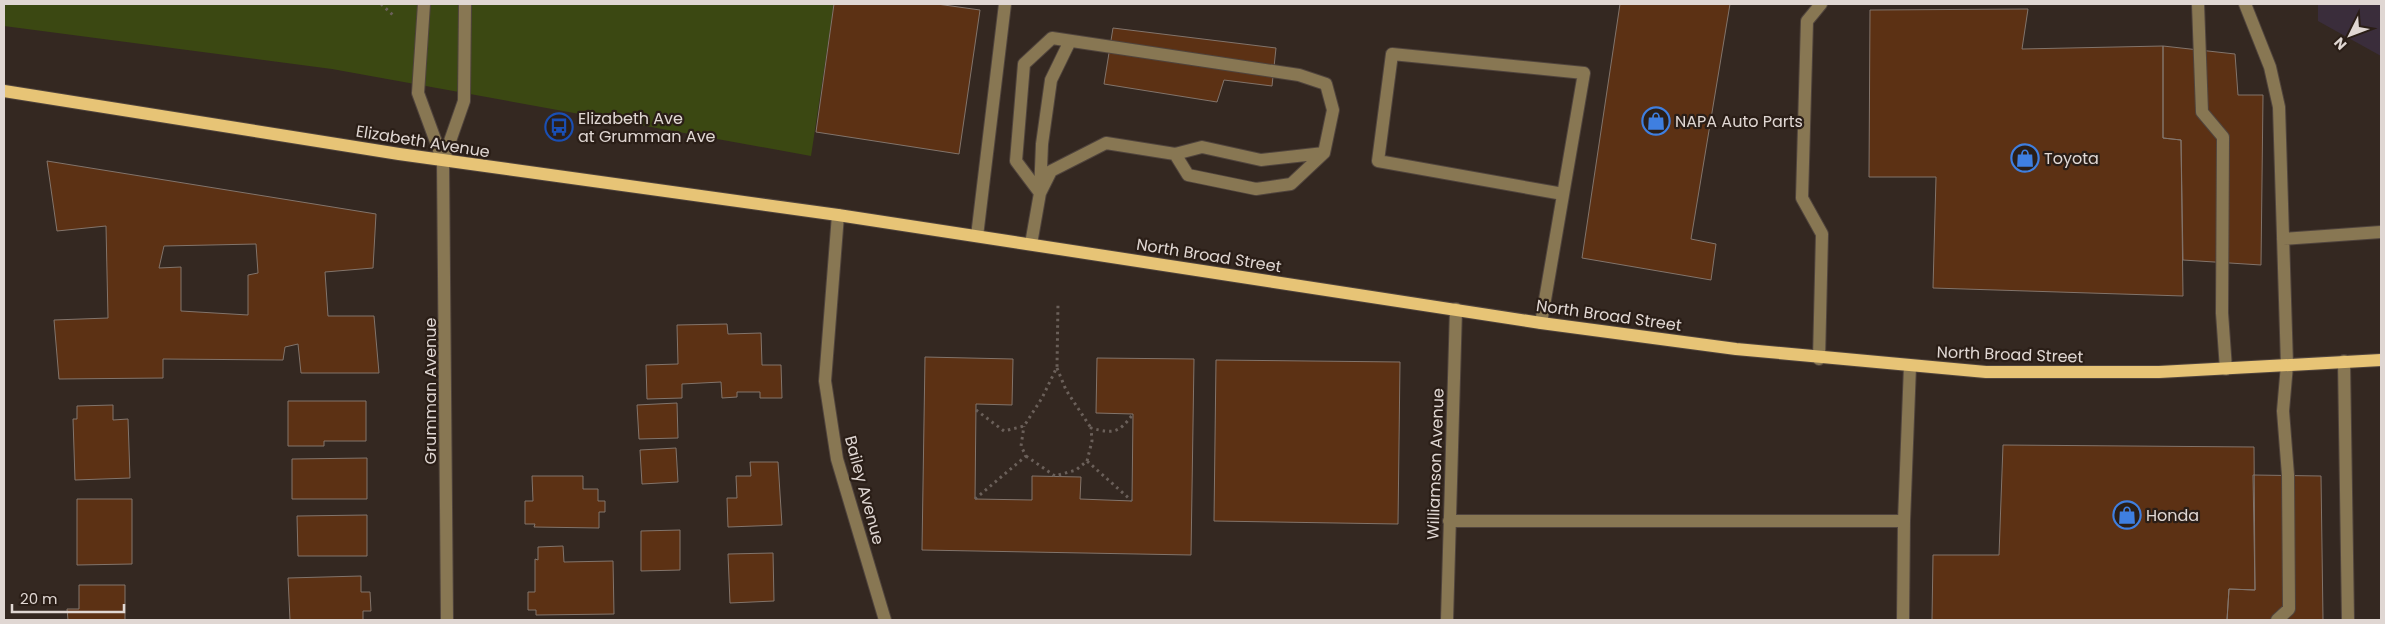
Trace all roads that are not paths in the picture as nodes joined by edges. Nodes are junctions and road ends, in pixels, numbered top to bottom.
1 (424, 4) edge
2 (465, 4) edge
3 (1005, 4) edge
4 (1821, 4) edge
5 (2198, 4) edge
6 (2245, 4) edge
7 (1070, 41) junction
8 (4, 91) edge
9 (1324, 153) junction
10 (1175, 154) junction
11 (443, 161) junction
12 (1040, 193) junction
13 (1563, 194) junction
14 (838, 215) junction
15 (2381, 232) edge
16 (977, 236) junction
17 (2283, 239) junction
18 (1031, 244) junction
19 (1456, 309) junction
20 (1542, 323) junction
21 (1819, 359) junction
22 (2381, 360) edge
23 (2344, 361) junction
24 (2287, 365) junction
25 (1910, 366) junction
26 (2226, 369) junction
27 (1449, 521) junction
28 (1904, 521) junction
29 (447, 620) edge
30 (885, 620) edge
31 (1447, 620) edge
32 (1903, 620) edge
33 (2277, 620) edge
34 (2348, 620) edge

1 - 11 street
2 - 11 street
3 - 16 street
4 - 21 street
5 - 26 street
6 - 17 street
7 - 9 street
7 - 12 street
7 - 12 street
8 - 11 main road, Elizabeth Avenue
9 - 10 street
9 - 10 street
10 - 12 street
11 - 14 main road, Elizabeth Avenue
11 - 29 street, Grumman Avenue
12 - 18 street
13 - 13 street
13 - 20 street
14 - 16 main road, North Broad Street
14 - 30 street, Bailey Avenue
15 - 17 street
16 - 18 main road, North Broad Street
17 - 24 street
18 - 19 main road, North Broad Street
19 - 20 main road, North Broad Street
19 - 27 street, Williamson Avenue
20 - 21 main road, North Broad Street
21 - 25 main road, North Broad Street
22 - 23 main road, North Broad Street
23 - 24 main road, North Broad Street
23 - 34 street
24 - 26 main road, North Broad Street
24 - 33 street
25 - 26 main road, North Broad Street
25 - 28 street
27 - 28 street
27 - 31 street, Williamson Avenue
28 - 32 street

